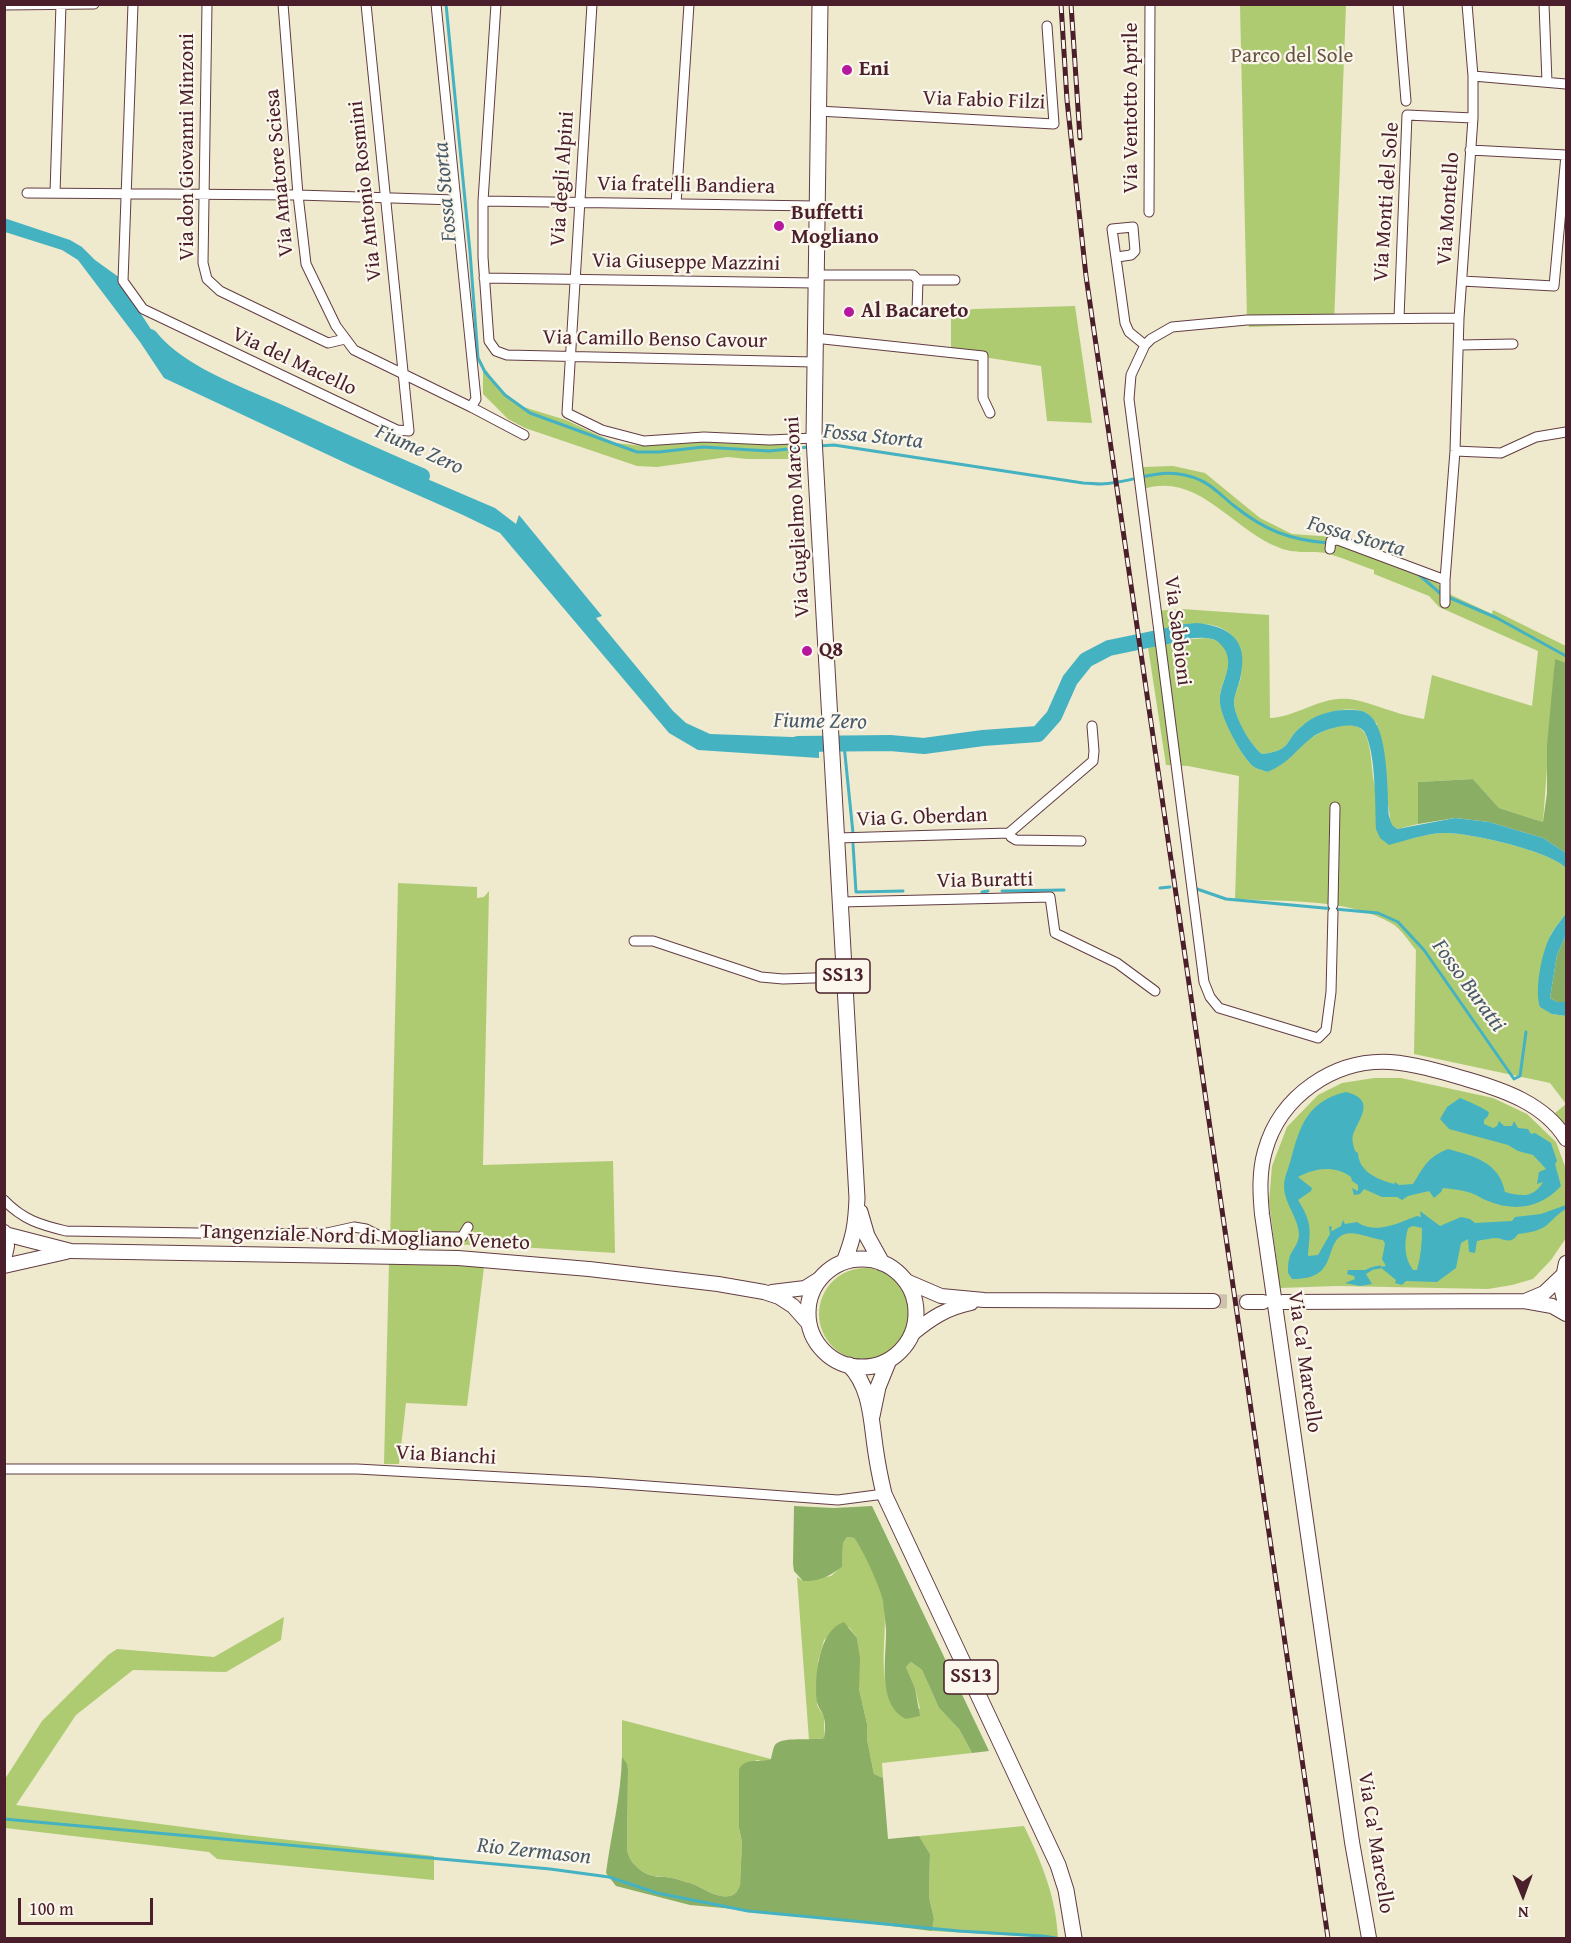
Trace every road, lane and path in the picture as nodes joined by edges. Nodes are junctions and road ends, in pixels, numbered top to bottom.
1 (94, 4) edge
2 (134, 4) edge
3 (207, 4) edge
4 (283, 4) edge
5 (366, 4) edge
6 (436, 4) edge
7 (496, 4) edge
8 (592, 4) edge
9 (689, 4) edge
10 (820, 4) edge
11 (1150, 4) edge
12 (1398, 4) edge
13 (1467, 4) edge
14 (1544, 4) edge
15 (4, 5) edge
16 (61, 5) edge
17 (1047, 26) dead end
18 (1473, 76) junction
19 (1547, 82) junction
20 (1566, 84) edge
21 (1406, 101) dead end
22 (818, 111) junction
23 (1473, 118) junction
24 (1470, 150) junction
25 (27, 193) dead end
26 (55, 193) junction
27 (125, 194) junction
28 (203, 195) junction
29 (297, 195) junction
30 (384, 199) junction
31 (455, 200) junction
32 (483, 201) junction
33 (579, 202) junction
34 (676, 204) junction
35 (816, 206) junction
36 (1149, 213) dead end
37 (1117, 257) dead end
38 (484, 278) junction
39 (574, 279) junction
40 (815, 279) junction
41 (918, 280) junction
42 (955, 280) dead end
43 (1462, 281) junction
44 (924, 311) dead end
45 (1399, 318) junction
46 (1459, 318) junction
47 (814, 338) junction
48 (345, 339) junction
49 (1513, 344) dead end
50 (1145, 345) junction
51 (1460, 345) junction
52 (571, 356) junction
53 (814, 362) junction
54 (402, 374) junction
55 (471, 407) junction
56 (990, 413) dead end
57 (1566, 432) edge
58 (524, 435) dead end
59 (814, 445) junction
60 (1455, 451) junction
61 (1330, 545) dead end
62 (1445, 580) junction
63 (1445, 599) dead end
64 (1092, 726) dead end
65 (1335, 807) dead end
66 (1009, 833) junction
67 (837, 838) junction
68 (1081, 841) dead end
69 (840, 902) junction
70 (634, 941) dead end
71 (843, 977) junction
72 (1155, 991) dead end
73 (1566, 1139) edge
74 (857, 1198) junction
75 (4, 1200) edge
76 (468, 1227) dead end
77 (5, 1233) edge
78 (71, 1251) junction
79 (4, 1260) edge
80 (844, 1262) junction
81 (882, 1263) junction
82 (4, 1266) edge
83 (1564, 1269) edge
84 (821, 1278) junction
85 (906, 1281) junction
86 (764, 1292) junction
87 (984, 1300) junction
88 (1213, 1301) tunnel mouth
89 (1524, 1301) junction
90 (1247, 1302) tunnel mouth
91 (1263, 1302) dead end
92 (1283, 1302) dead end
93 (1566, 1308) edge
94 (1566, 1314) edge
95 (809, 1324) junction
96 (912, 1334) junction
97 (889, 1360) junction
98 (849, 1365) junction
99 (872, 1416) junction
100 (4, 1469) edge
101 (884, 1494) junction
102 (1074, 1938) edge
103 (1369, 1938) edge

1 - 16 street
2 - 27 street
3 - 28 street, Via don Giovanni Minzoni
4 - 29 street, Via Amatore Sciesa
5 - 30 street, Via Antonio Rosmini
6 - 31 street
7 - 32 street
8 - 33 street, Via degli Alpini
9 - 34 street
10 - 22 main road, Via Guglielmo Marconi / SS13
11 - 36 street, Via Ventotto Aprile
12 - 21 street
13 - 18 street, Via Montello
14 - 19 street
15 - 16 street
16 - 26 street
17 - 22 street, Via Fabio Filzi
18 - 19 street
18 - 23 street, Via Montello
19 - 20 street
22 - 35 main road, Via Guglielmo Marconi / SS13
23 - 24 street, Via Montello
23 - 45 street, Via Monti del Sole
24 - 43 street, Via Montello
24 - 43 street
25 - 26 street
26 - 27 street
27 - 28 street
27 - 54 street, Via del Macello
28 - 29 street
28 - 48 street, Via don Giovanni Minzoni
29 - 30 street
29 - 48 street, Via Amatore Sciesa
30 - 31 street
30 - 54 street, Via Antonio Rosmini
31 - 55 street
32 - 33 street, Via fratelli Bandiera
32 - 38 street
33 - 34 street, Via fratelli Bandiera
33 - 39 street, Via degli Alpini
34 - 35 street, Via fratelli Bandiera
35 - 40 main road, Via Guglielmo Marconi / SS13
37 - 50 street
38 - 39 street, Via Giuseppe Mazzini
38 - 52 street, Via Camillo Benso Cavour
39 - 40 street, Via Giuseppe Mazzini
39 - 52 street, Via degli Alpini
40 - 41 street
40 - 47 main road, Via Guglielmo Marconi / SS13
41 - 42 street
41 - 44 street
43 - 46 street, Via Montello
45 - 46 street
45 - 50 street
46 - 51 street, Via Montello
47 - 53 main road, Via Guglielmo Marconi / SS13
47 - 56 street
48 - 54 street, Via Amatore Sciesa
49 - 51 street
50 - 65 street, Via Sabbioni
51 - 60 street, Via Montello
52 - 53 street, Via Camillo Benso Cavour
52 - 59 street, Via degli Alpini
53 - 59 main road, Via Guglielmo Marconi / SS13
54 - 55 street, Via Amatore Sciesa
55 - 58 street, Via Amatore Sciesa
57 - 60 street
59 - 67 main road, Via Guglielmo Marconi / SS13
60 - 62 street, Via Montello
61 - 62 street
62 - 63 street, Via Montello
64 - 66 street, Via G. Oberdan
66 - 67 street, Via G. Oberdan
66 - 68 street, Via G. Oberdan
67 - 69 main road, Via Guglielmo Marconi / SS13
69 - 71 main road, Via Guglielmo Marconi / SS13
69 - 72 street, Via Buratti
70 - 71 street
71 - 74 main road, Via Guglielmo Marconi / SS13
73 - 103 main road, Via Ca' Marcello
74 - 80 main road, Via Guglielmo Marconi / SS13
74 - 81 main road, Via Guglielmo Marconi / SS13
75 - 76 street
77 - 78 main road
77 - 79 main road
78 - 82 main road
78 - 86 main road, Tangenziale Nord di Mogliano Veneto
80 - 81 main road
80 - 84 main road
81 - 85 main road, Via Guglielmo Marconi / SS13
83 - 89 main road, Via Ca' Marcello
83 - 93 main road, Via Ca' Marcello
84 - 86 main road, Tangenziale Nord di Mogliano Veneto
84 - 95 main road
85 - 87 main road
85 - 96 main road
86 - 95 main road, Tangenziale Nord di Mogliano Veneto
87 - 88 main road
87 - 96 main road
89 - 92 main road, Via Ca' Marcello
89 - 94 main road, Via Ca' Marcello
90 - 91 main road
95 - 98 main road
96 - 97 main road, SS13
97 - 98 main road
97 - 99 main road, SS13
98 - 99 main road, SS13
99 - 101 main road, SS13
100 - 101 street, Via Bianchi
101 - 102 main road, SS13

